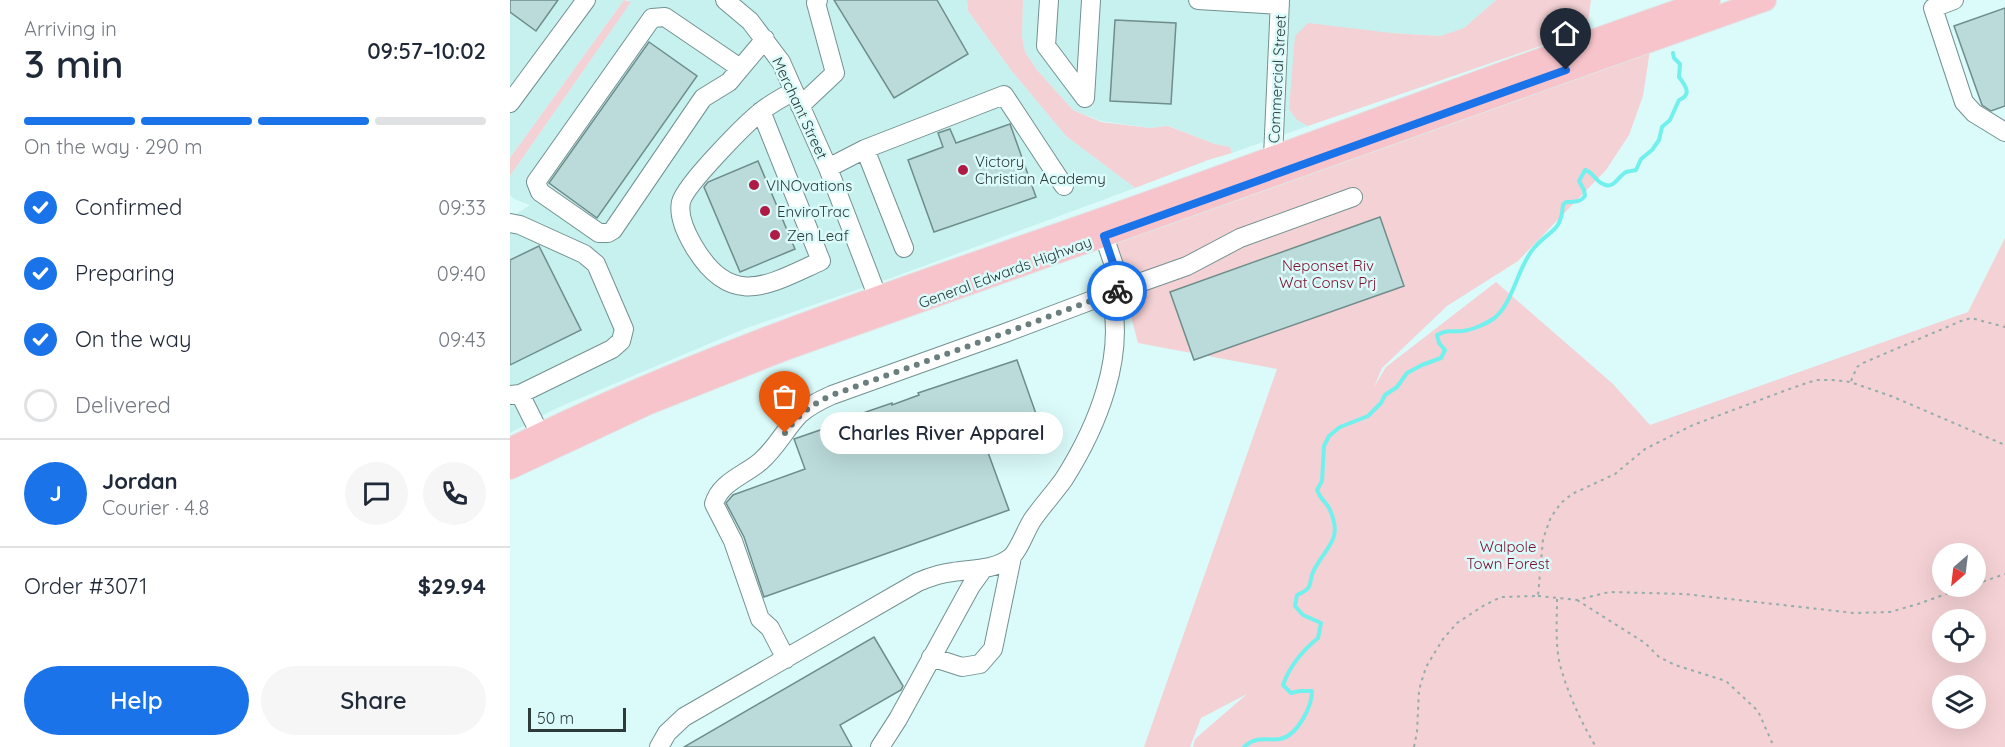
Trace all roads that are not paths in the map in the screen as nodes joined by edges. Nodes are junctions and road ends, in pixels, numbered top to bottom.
1 (586, 0) edge
2 (818, 0) edge
3 (1049, 0) edge
4 (1091, 0) edge
5 (1198, 0) edge
6 (1709, 0) edge
7 (1765, 0) edge
8 (1954, 0) edge
9 (727, 1) edge
10 (1232, 1) edge
11 (1280, 3) edge
12 (1676, 21) junction
13 (765, 39) junction
14 (740, 68) junction
15 (797, 98) junction
16 (510, 103) edge
17 (761, 111) junction
18 (2005, 132) edge
19 (865, 149) junction
20 (1273, 157) junction
21 (828, 168) junction
22 (1064, 186) dead end
23 (1353, 197) dead end
24 (510, 224) edge
25 (1104, 236) junction
26 (904, 248) dead end
27 (1116, 291) junction
28 (878, 298) junction
29 (515, 394) edge
30 (540, 434) junction
31 (510, 449) edge
32 (510, 468) edge
33 (1012, 557) junction
34 (984, 568) junction
35 (931, 657) junction
36 (786, 659) junction
37 (659, 747) edge
38 (880, 747) edge

1 - 16 street
2 - 15 street
3 - 4 street
5 - 10 street
6 - 12 main road
7 - 12 main road
8 - 18 street
9 - 13 street, Merchant Street
10 - 11 street
11 - 20 street, Commercial Street
12 - 20 main road, General Edwards Highway
12 - 25 main road, General Edwards Highway
13 - 14 street
13 - 15 street, Merchant Street
14 - 14 street
15 - 17 street
15 - 21 street, Merchant Street
17 - 17 street
19 - 21 street
19 - 22 street
19 - 26 street
20 - 28 main road, General Edwards Highway
21 - 28 street, Merchant Street
23 - 27 street
24 - 29 street
25 - 27 street
25 - 32 main road, General Edwards Highway
27 - 33 street
27 - 36 street
28 - 30 main road, General Edwards Highway
29 - 30 street
30 - 31 main road, General Edwards Highway
33 - 34 street
33 - 35 street
34 - 35 street
34 - 36 street
35 - 38 street
36 - 37 street

